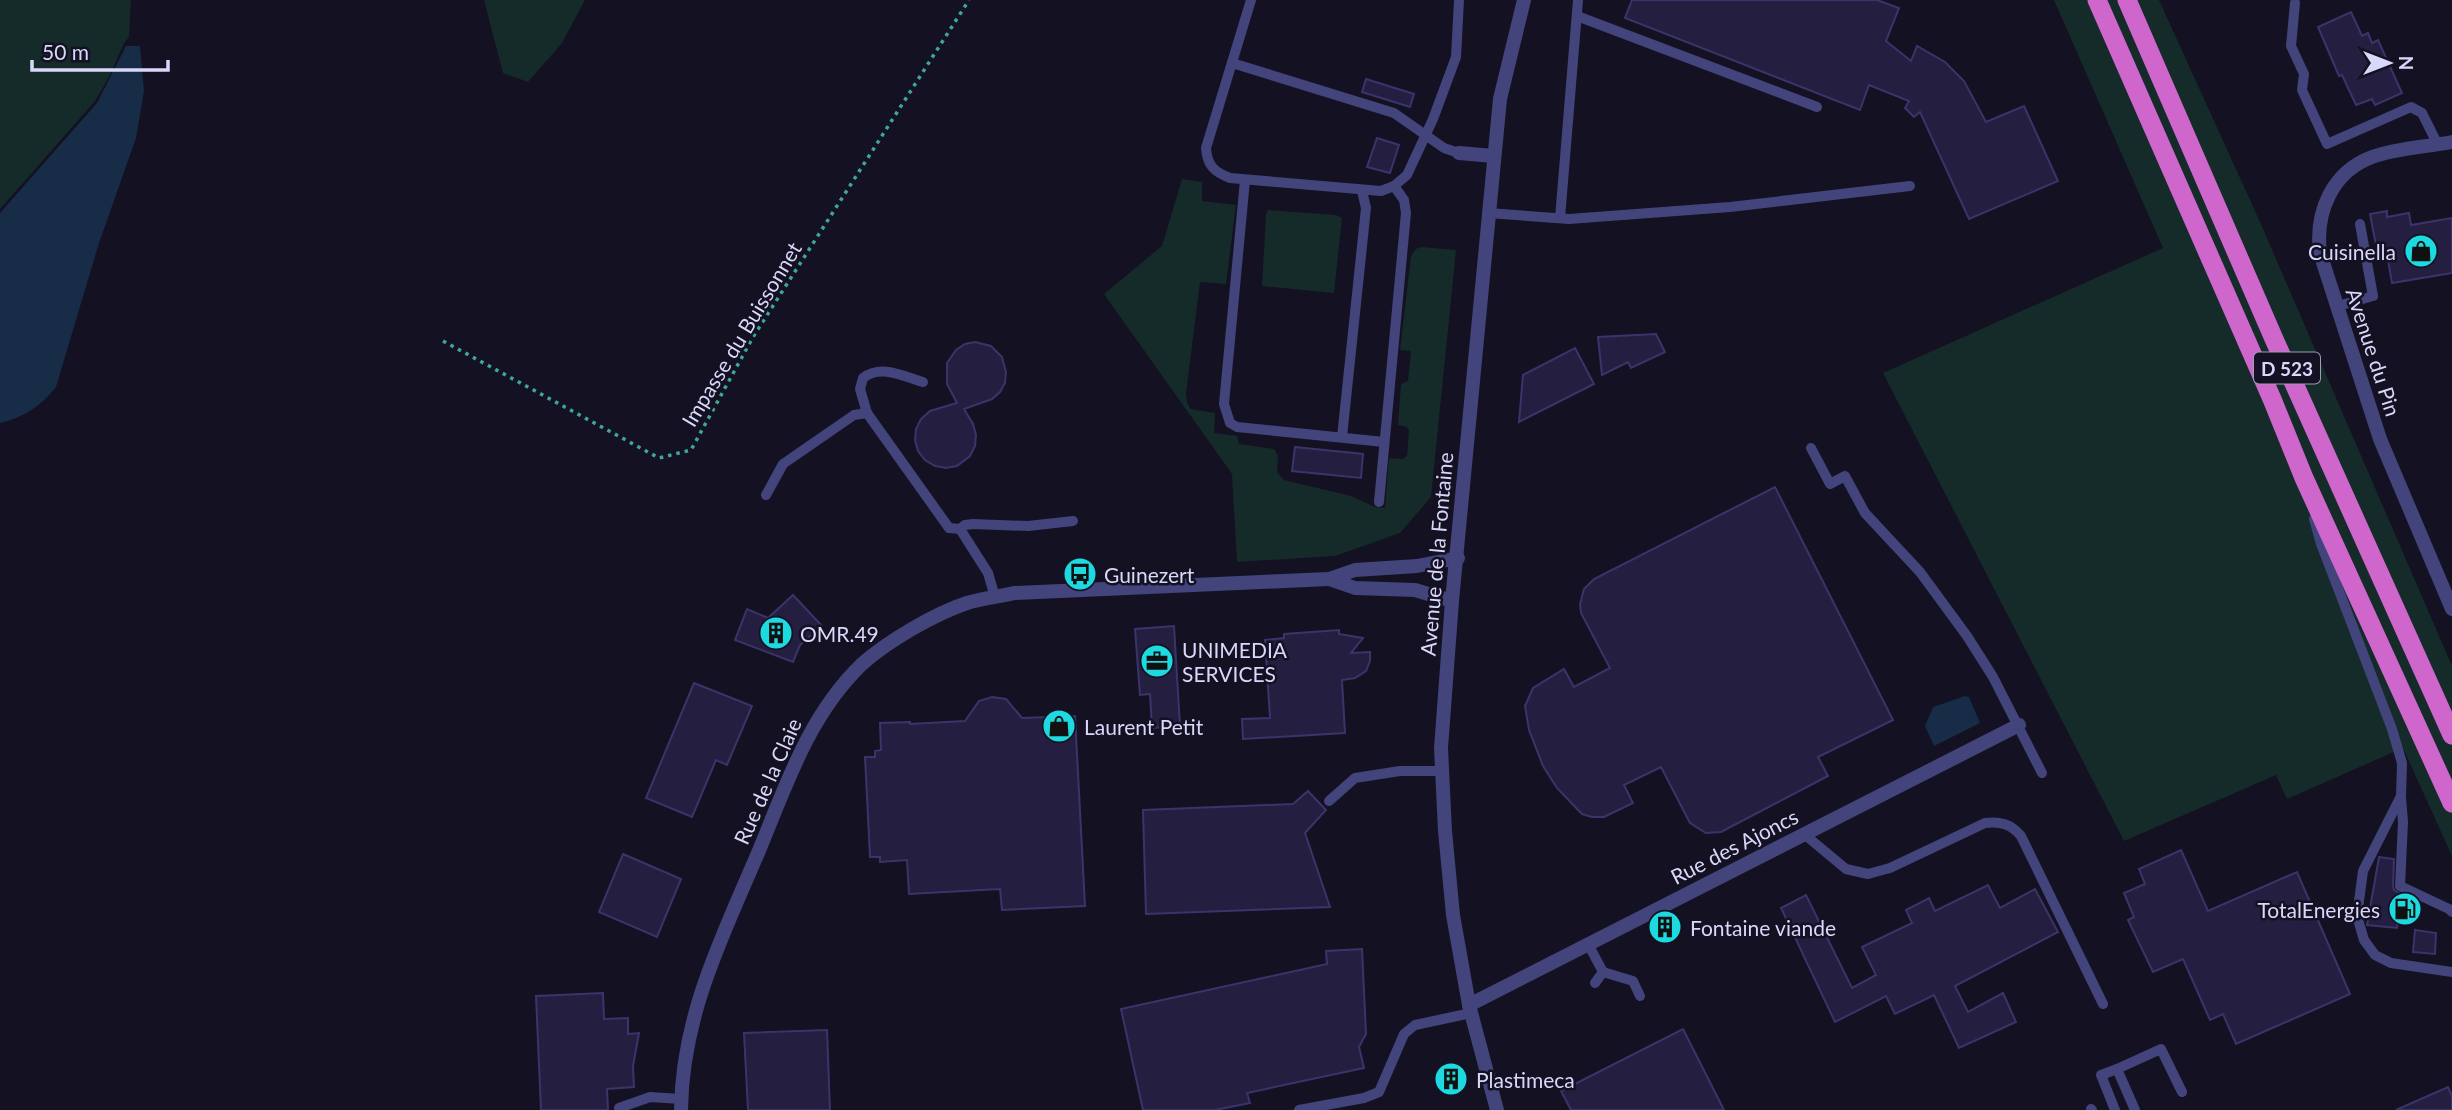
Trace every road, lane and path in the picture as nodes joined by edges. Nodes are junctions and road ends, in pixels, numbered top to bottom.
1 (969, 0) edge
2 (1251, 0) edge
3 (1459, 0) edge
4 (1524, 0) edge
5 (1578, 0) edge
6 (2096, 0) edge
7 (2127, 0) edge
8 (2295, 3) dead end
9 (1577, 16) junction
10 (1232, 63) junction
11 (1817, 107) dead end
12 (1425, 136) junction
13 (2445, 143) edge
14 (1459, 153) joint
15 (1494, 156) junction
16 (1245, 180) junction
17 (1394, 186) junction
18 (1910, 186) dead end
19 (1362, 191) junction
20 (1488, 213) junction
21 (1560, 218) junction
22 (2360, 224) dead end
23 (2337, 306) junction
24 (443, 341) dead end
25 (923, 382) dead end
26 (867, 413) junction
27 (1342, 437) junction
28 (1384, 442) junction
29 (1811, 448) dead end
30 (2304, 478) junction
31 (766, 495) dead end
32 (1379, 502) dead end
33 (1073, 521) dead end
34 (960, 529) junction
35 (1458, 558) junction
36 (1329, 579) junction
37 (995, 597) junction
38 (1452, 601) junction
39 (2452, 609) edge
40 (2019, 725) junction
41 (2452, 735) edge
42 (1442, 771) junction
43 (2042, 773) dead end
44 (2401, 797) junction
45 (1329, 801) dead end
46 (2452, 803) edge
47 (1804, 834) junction
48 (2452, 912) edge
49 (1588, 944) junction
50 (1602, 972) junction
51 (2452, 972) edge
52 (1595, 983) dead end
53 (1640, 996) dead end
54 (2103, 1004) dead end
55 (1470, 1009) junction
56 (2117, 1069) junction
57 (2182, 1092) dead end
58 (681, 1104) edge
59 (619, 1108) dead end
60 (1299, 1110) edge
61 (1497, 1110) edge
62 (2116, 1110) edge
63 (2135, 1110) edge

1 - 24 path, Impasse du Buissonnet
2 - 10 lane
3 - 12 lane
4 - 15 street, Avenue de la Fontaine
5 - 9 lane
6 - 30 highway, D 523
7 - 41 highway, D 523
8 - 13 lane
9 - 11 lane
9 - 21 lane
10 - 12 lane
10 - 16 lane
12 - 14 lane
12 - 17 lane
13 - 23 street, Avenue du Pin
14 - 15 street
15 - 20 street, Avenue de la Fontaine
16 - 19 lane
16 - 27 lane
17 - 19 lane
17 - 28 lane
18 - 21 lane
19 - 27 lane
20 - 21 lane
20 - 35 street, Avenue de la Fontaine
22 - 23 lane
23 - 39 street, Avenue du Pin
25 - 26 lane
26 - 31 lane
26 - 34 lane
27 - 28 lane
28 - 32 lane
29 - 40 lane
30 - 44 lane
30 - 46 highway, D 523
33 - 34 lane
34 - 37 lane
35 - 36 street, Rue de la Claie
35 - 38 street, Avenue de la Fontaine
36 - 37 street, Rue de la Claie
36 - 38 street, Rue de la Claie
37 - 58 street, Rue de la Claie
38 - 42 street, Avenue de la Fontaine
40 - 43 lane
40 - 47 street, Rue des Ajoncs
42 - 45 lane
42 - 55 street, Avenue de la Fontaine
44 - 48 lane
44 - 51 lane
47 - 49 street, Rue des Ajoncs
47 - 54 lane
49 - 50 lane
49 - 55 street, Rue des Ajoncs
50 - 52 lane
50 - 53 lane
55 - 60 lane
55 - 61 street, Avenue de la Fontaine
56 - 57 lane
56 - 62 lane
56 - 63 lane
58 - 59 lane

